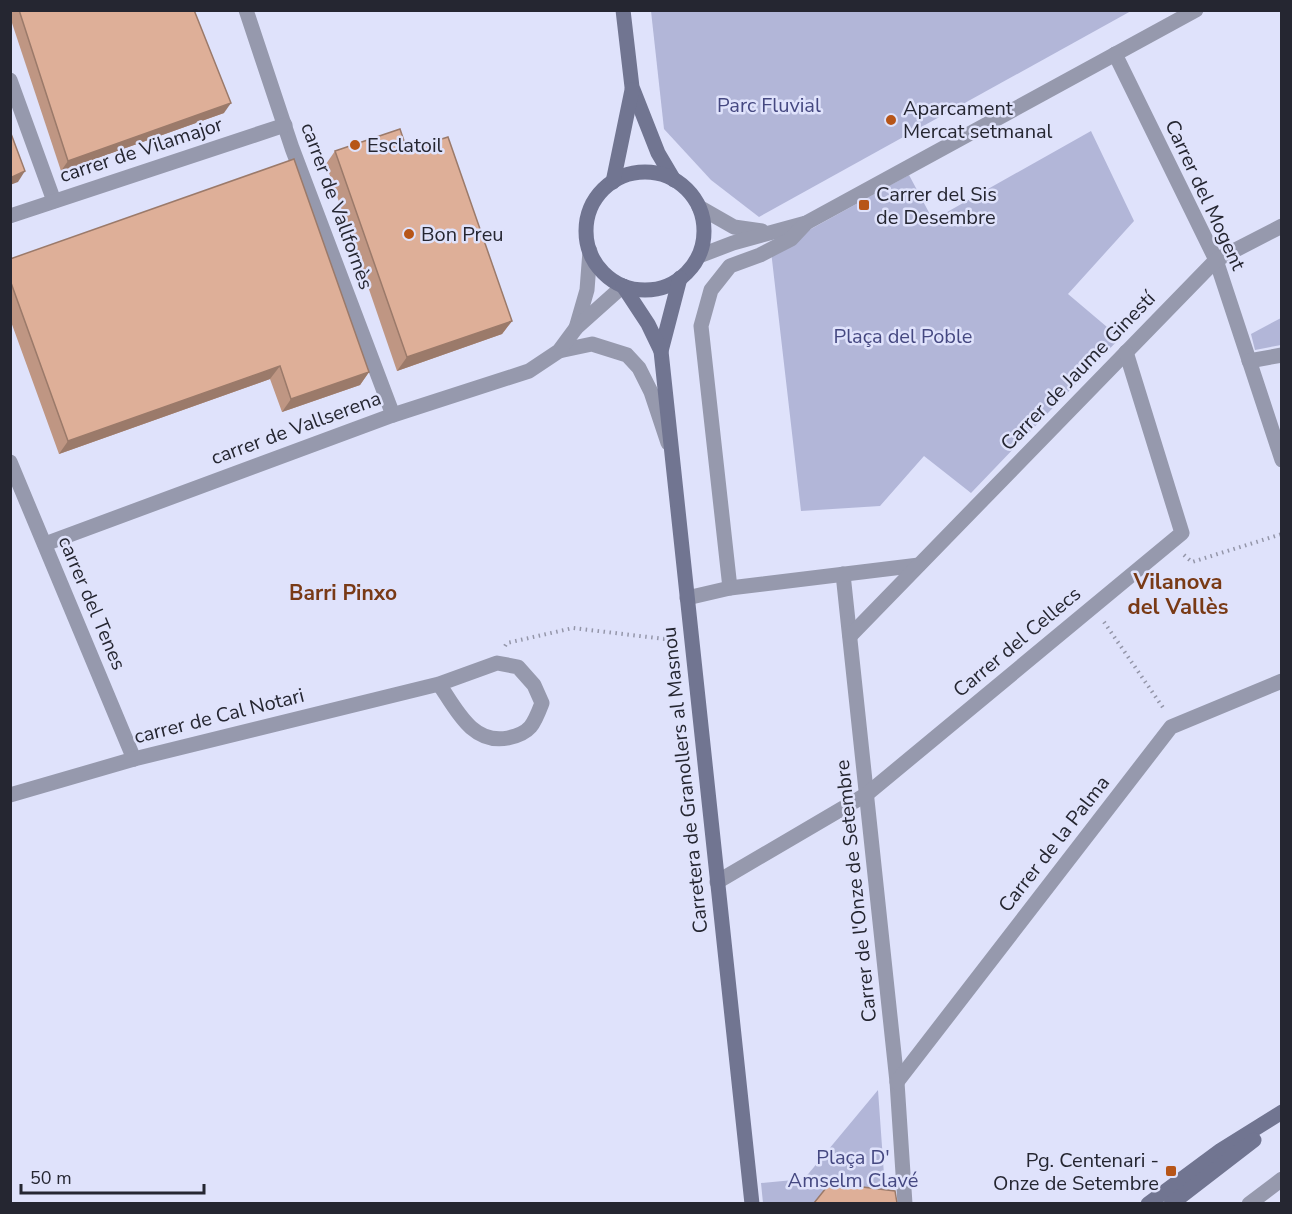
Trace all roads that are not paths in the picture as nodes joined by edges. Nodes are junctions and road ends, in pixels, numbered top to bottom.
1 (246, 10) edge
2 (623, 10) edge
3 (1196, 10) edge
4 (1115, 54) junction
5 (10, 80) edge
6 (632, 87) junction
7 (285, 125) junction
8 (674, 180) junction
9 (613, 183) junction
10 (54, 201) junction
11 (699, 207) junction
12 (10, 216) edge
13 (806, 224) junction
14 (1281, 226) edge
15 (768, 232) junction
16 (590, 251) junction
17 (699, 255) junction
18 (1216, 260) junction
19 (680, 278) junction
20 (623, 286) junction
21 (576, 328) junction
22 (559, 351) junction
23 (661, 351) junction
24 (1126, 352) junction
25 (1281, 355) edge
26 (1249, 361) junction
27 (393, 415) junction
28 (670, 450) junction
29 (1281, 460) edge
30 (10, 462) edge
31 (45, 544) junction
32 (919, 565) junction
33 (843, 574) junction
34 (730, 588) junction
35 (687, 598) junction
36 (850, 636) junction
37 (1281, 681) edge
38 (439, 684) junction
39 (134, 759) junction
40 (867, 794) junction
41 (10, 795) edge
42 (717, 882) junction
43 (897, 1082) junction
44 (1281, 1112) edge
45 (1281, 1119) edge
46 (1281, 1179) edge
47 (752, 1203) edge
48 (905, 1203) edge
49 (1148, 1203) edge
50 (1171, 1203) edge
51 (1250, 1203) edge

1 - 7 street, carrer de Vallfornès
2 - 6 main road
3 - 4 street
4 - 13 street
4 - 18 street, Carrer del Mogent
5 - 10 street
6 - 8 main road
6 - 9 main road
7 - 10 street, carrer de Vilamajor
7 - 27 street, carrer de Vallfornès
8 - 9 main road
8 - 11 main road
9 - 16 main road
10 - 12 street, carrer de Vilamajor
11 - 15 street
11 - 17 main road
13 - 15 street
13 - 34 street
14 - 18 street, Carrer de Jaume Ginestí
15 - 17 street
16 - 20 main road
16 - 21 street, carrer de Vallserena
17 - 19 main road
18 - 24 street, Carrer de Jaume Ginestí
18 - 26 street, Carrer del Mogent
19 - 20 main road
19 - 23 main road, Carretera de Granollers al Masnou
20 - 21 street, carrer de Vallserena
20 - 23 main road, Carretera de Granollers al Masnou
21 - 22 street, carrer de Vallserena
22 - 27 street, carrer de Vallserena
22 - 28 street, carrer de Vallserena
23 - 28 main road, Carretera de Granollers al Masnou
24 - 32 street, Carrer de Jaume Ginestí
24 - 40 street, Carrer del Cellecs
25 - 26 street
26 - 29 street, Carrer del Mogent
27 - 31 street, carrer de Vallserena
28 - 35 main road, Carretera de Granollers al Masnou
30 - 31 street, carrer del Tenes
31 - 39 street, carrer del Tenes
32 - 33 street
32 - 36 street, Carrer de Jaume Ginestí
33 - 34 street
33 - 36 street, Carrer de l'Onze de Setembre
34 - 35 street
35 - 42 main road, Carretera de Granollers al Masnou
36 - 40 street, Carrer de l'Onze de Setembre
37 - 43 street, Carrer de la Palma
38 - 38 street, carrer de Cal Notari
38 - 39 street, carrer de Cal Notari
39 - 41 street, carrer de Cal Notari
40 - 42 street, Carrer del Cellecs
40 - 43 street, Carrer de l'Onze de Setembre
42 - 47 main road, Carretera de Granollers al Masnou
43 - 48 street, Carrer de l'Onze de Setembre
44 - 49 main road
45 - 50 main road
46 - 51 street

